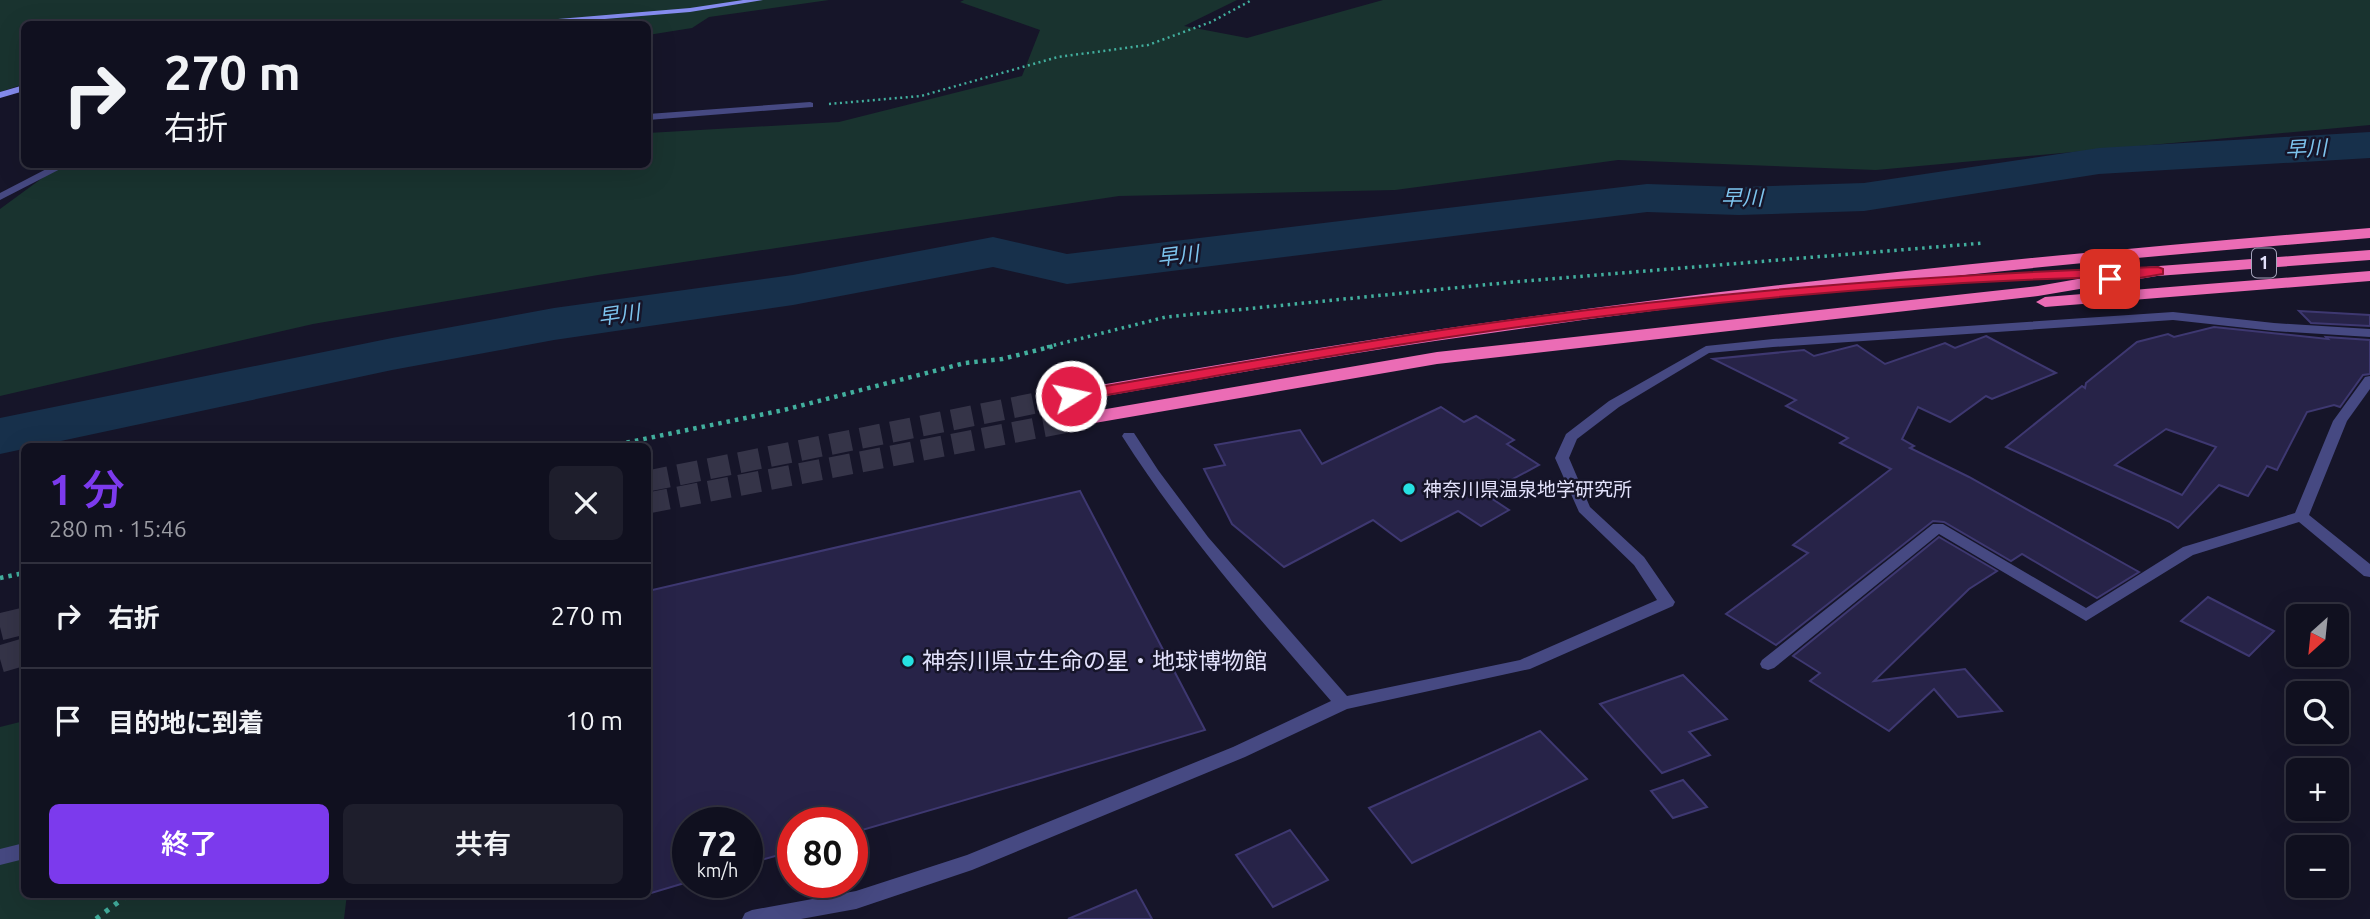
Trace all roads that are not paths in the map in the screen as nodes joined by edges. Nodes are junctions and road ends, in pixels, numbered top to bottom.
1 (759, 0) edge
2 (558, 21) edge
3 (21, 89) edge
4 (0, 94) edge
5 (810, 105) road end
6 (651, 117) edge
7 (57, 168) edge
8 (0, 197) edge
9 (2370, 233) edge
10 (2370, 255) edge
11 (2158, 271) junction
12 (2370, 276) edge
13 (1707, 301) junction
14 (1848, 312) junction
15 (2370, 333) edge
16 (2370, 380) edge
17 (1071, 396) tunnel mouth
18 (1083, 419) tunnel mouth
19 (1129, 436) dead end
20 (2301, 516) junction
21 (2370, 572) edge
22 (1768, 664) dead end
23 (1343, 703) junction
24 (21, 852) edge
25 (0, 857) edge
26 (752, 919) edge

1 - 2 street
3 - 4 street
5 - 6 street
7 - 8 street
9 - 13 highway, 1
10 - 11 highway, 1
11 - 13 highway, 1
11 - 14 highway, 1
12 - 14 highway, 1
13 - 17 highway, 1
14 - 18 highway, 1
15 - 23 street
16 - 20 street
19 - 23 street
20 - 21 street
20 - 22 street
23 - 26 street
24 - 25 street

